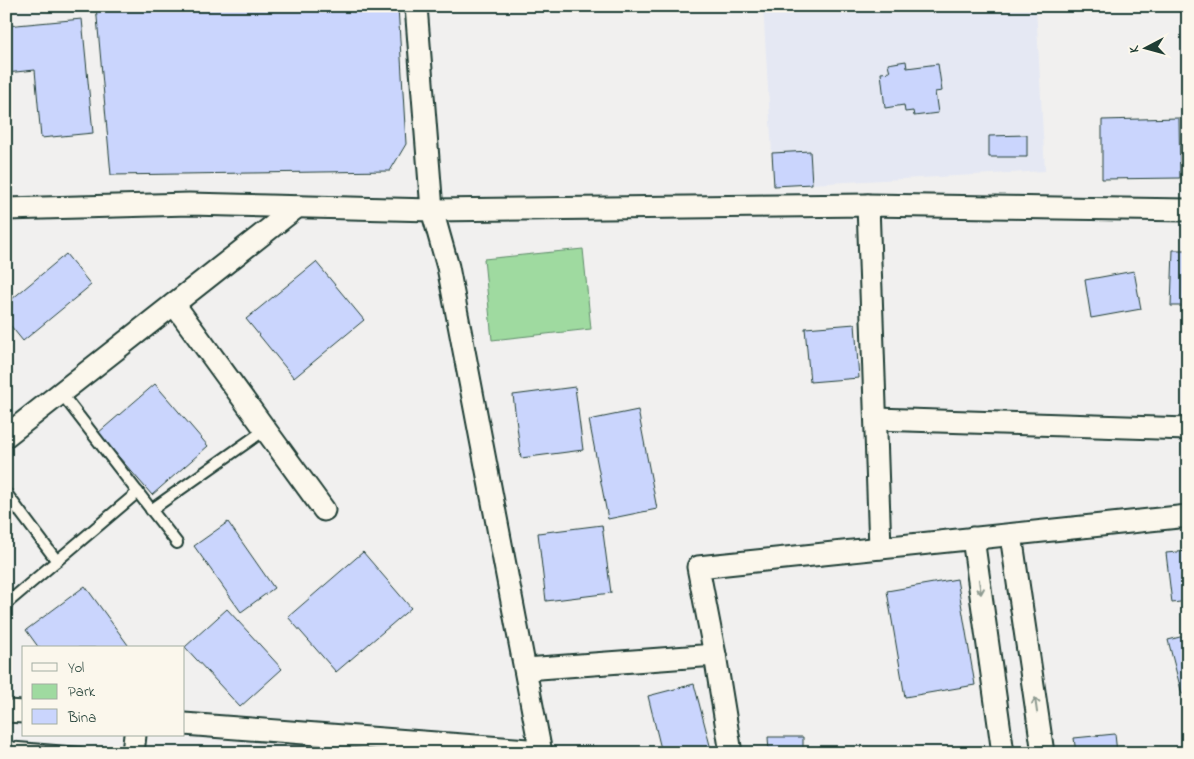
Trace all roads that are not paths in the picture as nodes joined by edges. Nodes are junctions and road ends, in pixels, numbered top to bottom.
1 (416, 6) edge
2 (868, 204) junction
3 (296, 207) junction
4 (6, 209) edge
5 (432, 210) junction
6 (1188, 210) edge
7 (174, 304) junction
8 (61, 392) junction
9 (876, 419) junction
10 (1188, 429) edge
11 (266, 430) junction
12 (6, 436) edge
13 (138, 492) junction
14 (6, 493) edge
15 (151, 510) junction
16 (324, 510) dead end
17 (1188, 516) edge
18 (1011, 535) junction
19 (973, 538) junction
20 (177, 543) dead end
21 (880, 548) junction
22 (57, 561) junction
23 (6, 604) edge
24 (715, 655) junction
25 (526, 669) junction
26 (6, 711) edge
27 (22, 712) edge
28 (185, 724) edge
29 (135, 736) edge
30 (6, 748) edge
31 (541, 752) edge
32 (80, 753) edge
33 (133, 753) edge
34 (731, 753) edge
35 (1003, 753) edge
36 (1043, 753) edge

1 - 5 street
2 - 5 street
2 - 6 street
2 - 9 street
3 - 4 street
3 - 5 street
3 - 7 street
5 - 25 street
7 - 8 street
7 - 11 street
8 - 12 street
8 - 13 lane
9 - 10 street
9 - 21 street
11 - 15 lane
11 - 16 street
13 - 15 lane
13 - 22 lane
14 - 22 lane
15 - 20 lane
17 - 18 street
18 - 19 street
36 -> 18 street
19 - 21 street
19 -> 35 street
21 - 24 street
22 - 23 lane
24 - 25 street
24 - 34 street
25 - 31 street
26 - 27 street
28 - 31 street
29 - 33 street
30 - 32 lane

